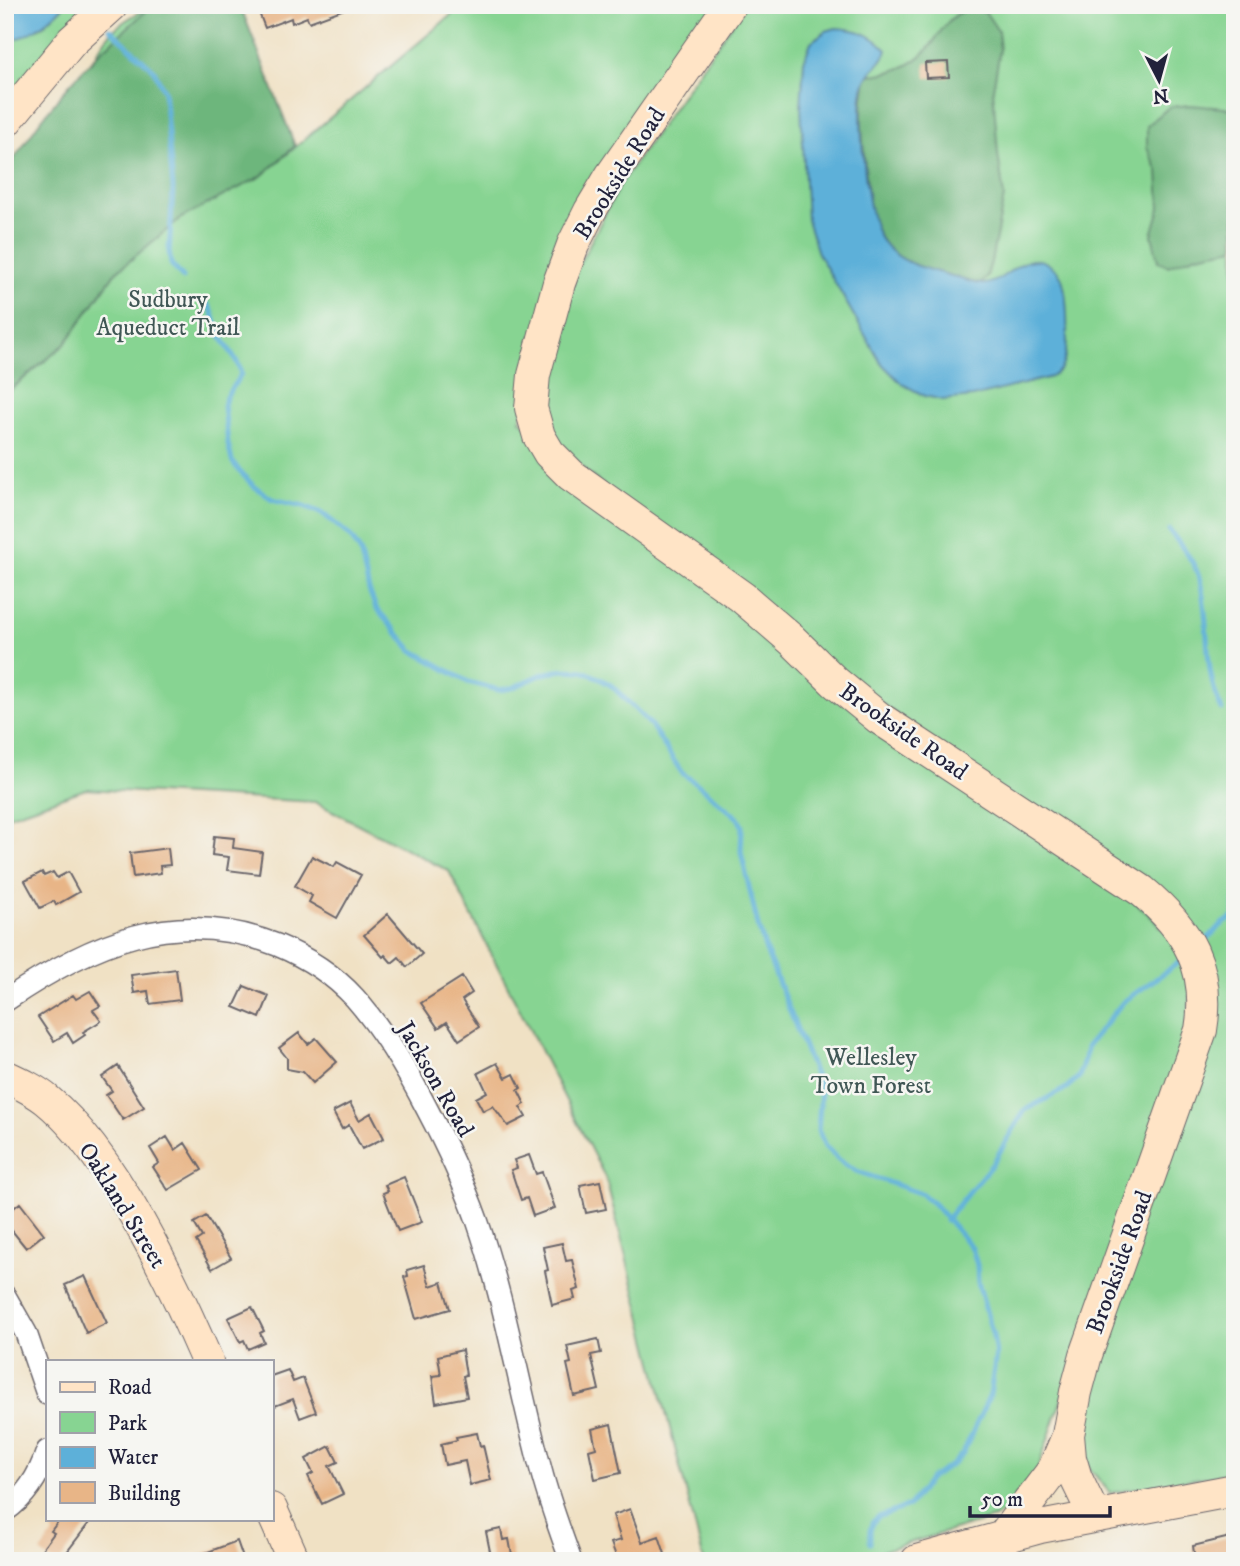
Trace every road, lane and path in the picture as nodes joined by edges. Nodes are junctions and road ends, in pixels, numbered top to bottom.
1 (112, 5) edge
2 (730, 5) edge
3 (5, 122) edge
4 (5, 1001) edge
5 (5, 1076) edge
6 (5, 1296) edge
7 (207, 1360) edge
8 (46, 1391) edge
9 (1068, 1435) junction
10 (46, 1454) edge
11 (1235, 1490) edge
12 (5, 1511) edge
13 (273, 1514) edge
14 (1094, 1515) junction
15 (1004, 1535) junction
16 (294, 1561) edge
17 (571, 1561) edge
18 (917, 1561) edge

1 - 3 street
2 - 9 street, Brookside Road
4 - 17 street, Jackson Road
5 - 7 street, Oakland Street
6 - 8 street
9 - 14 street, Brookside Road
9 - 15 street, Brookside Road
10 - 12 street
11 - 14 street
13 - 16 street
14 - 15 street
15 - 18 street

